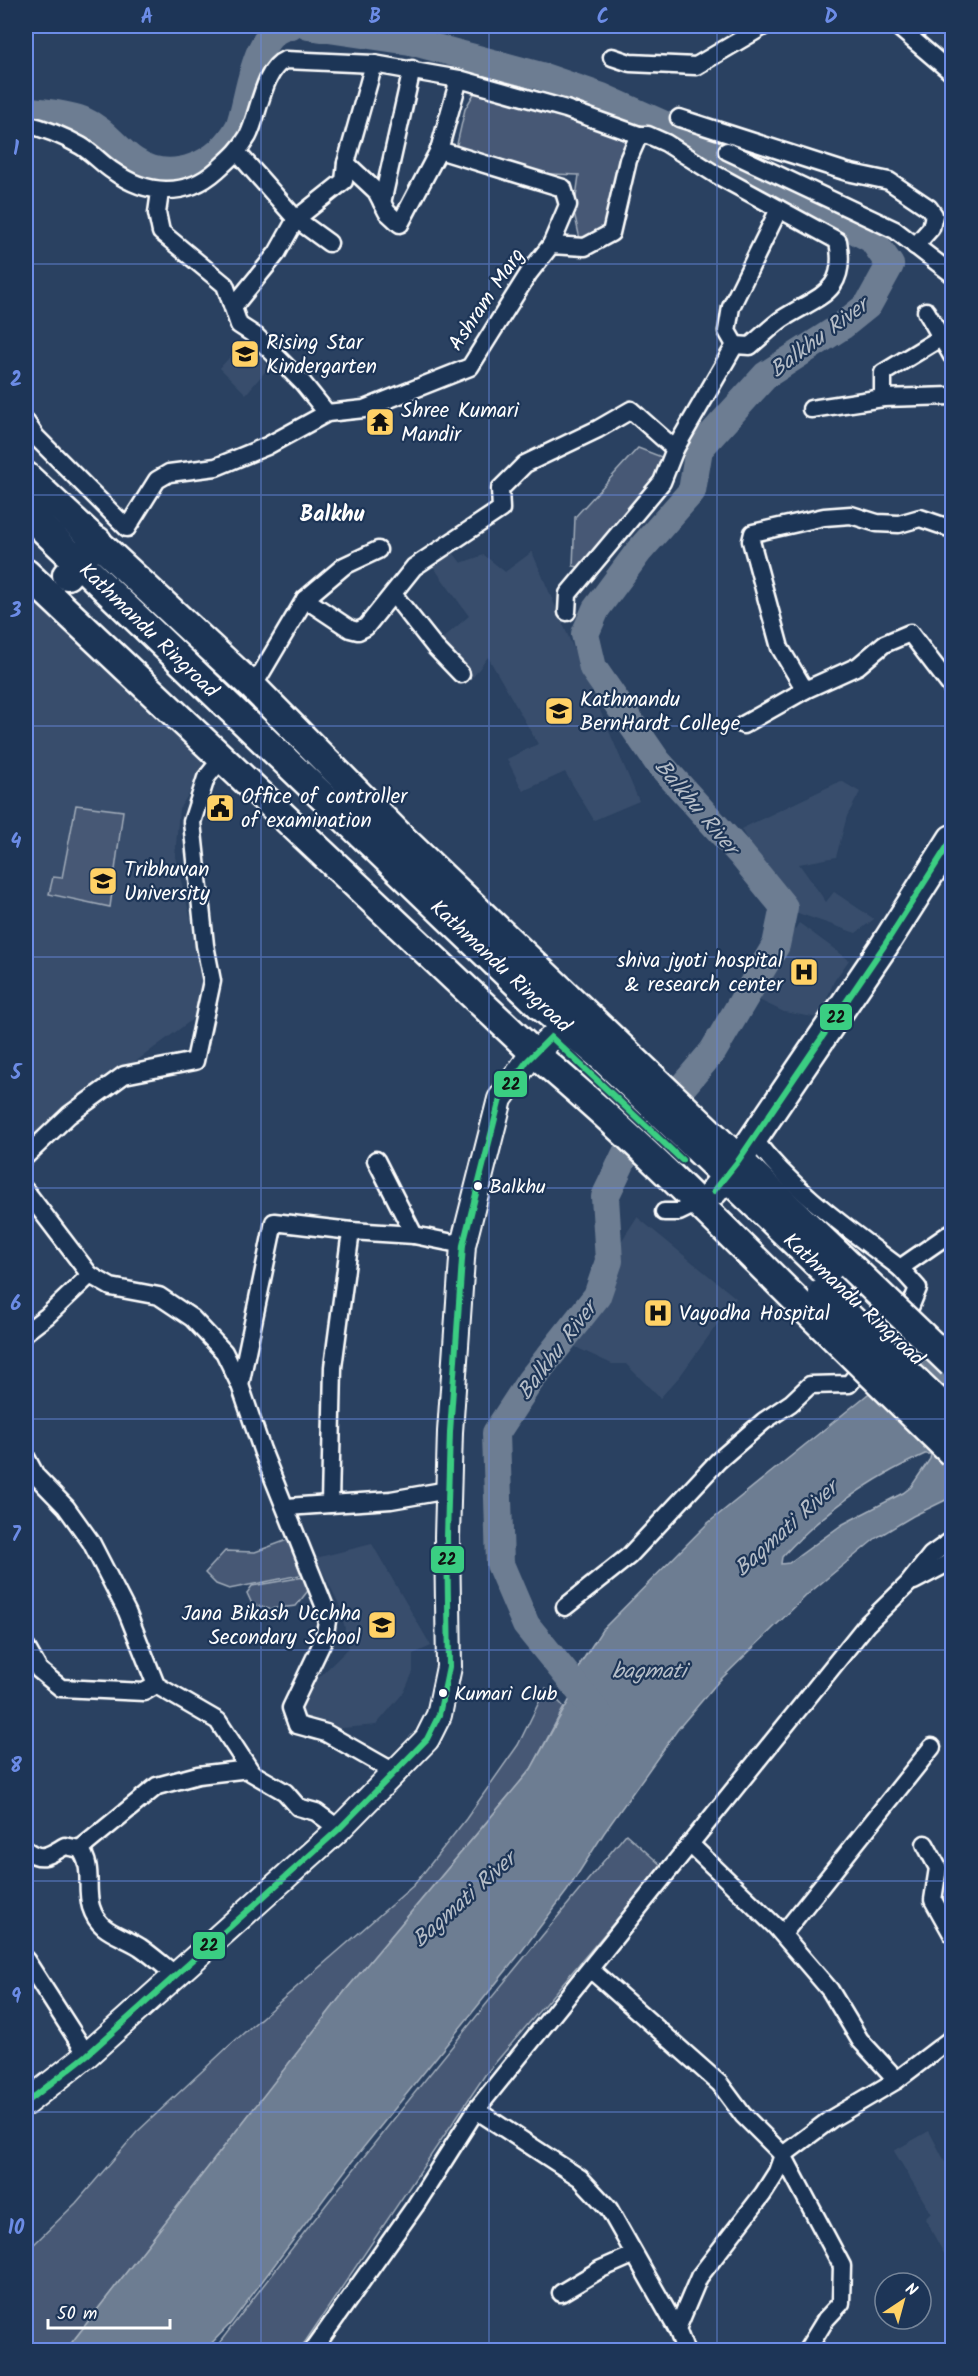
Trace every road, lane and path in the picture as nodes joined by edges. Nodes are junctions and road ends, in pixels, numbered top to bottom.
1 (764, 26) edge
2 (897, 26) edge
3 (612, 57) dead end
4 (374, 64) junction
5 (412, 69) junction
6 (952, 73) edge
7 (459, 79) junction
8 (679, 118) dead end
9 (26, 124) edge
10 (639, 135) junction
11 (749, 141) junction
12 (438, 150) junction
13 (727, 151) dead end
14 (237, 153) junction
15 (743, 158) junction
16 (345, 162) junction
17 (826, 166) junction
18 (812, 190) junction
19 (160, 192) junction
20 (382, 202) junction
21 (779, 209) junction
22 (296, 219) junction
23 (329, 243) dead end
24 (551, 245) junction
25 (915, 246) junction
26 (952, 274) edge
27 (233, 307) junction
28 (926, 311) dead end
29 (942, 337) junction
30 (735, 345) junction
31 (952, 356) edge
32 (952, 396) edge
33 (883, 398) junction
34 (811, 410) dead end
35 (327, 413) junction
36 (26, 422) edge
37 (675, 448) junction
38 (26, 476) edge
39 (26, 512) edge
40 (952, 530) edge
41 (26, 537) edge
42 (97, 541) junction
43 (378, 550) dead end
44 (72, 569) junction
45 (26, 573) edge
46 (393, 594) junction
47 (305, 599) junction
48 (567, 612) dead end
49 (460, 674) dead end
50 (253, 687) junction
51 (952, 688) edge
52 (806, 690) junction
53 (743, 725) dead end
54 (223, 757) junction
55 (952, 839) edge
56 (558, 1032) junction
57 (595, 1064) junction
58 (753, 1138) junction
59 (688, 1153) junction
60 (26, 1156) edge
61 (376, 1160) dead end
62 (719, 1183) junction
63 (26, 1191) edge
64 (664, 1212) dead end
65 (351, 1231) junction
66 (952, 1232) edge
67 (414, 1235) junction
68 (463, 1245) junction
69 (900, 1268) junction
70 (90, 1275) junction
71 (829, 1288) junction
72 (26, 1332) edge
73 (952, 1364) edge
74 (240, 1385) junction
75 (952, 1392) edge
76 (952, 1416) edge
77 (952, 1453) edge
78 (26, 1457) edge
79 (448, 1490) junction
80 (330, 1504) junction
81 (287, 1507) junction
82 (952, 1540) edge
83 (952, 1561) edge
84 (908, 1584) junction
85 (566, 1607) dead end
86 (26, 1647) edge
87 (156, 1685) junction
88 (932, 1747) dead end
89 (249, 1769) junction
90 (396, 1773) junction
91 (339, 1829) junction
92 (690, 1844) junction
93 (925, 1844) dead end
94 (80, 1849) junction
95 (26, 1850) edge
96 (783, 1934) junction
97 (952, 1935) edge
98 (26, 1960) edge
99 (590, 1969) junction
100 (177, 1976) junction
101 (952, 2038) edge
102 (87, 2055) junction
103 (897, 2080) junction
104 (26, 2103) edge
105 (476, 2110) junction
106 (783, 2155) junction
107 (633, 2255) junction
108 (561, 2294) dead end
109 (677, 2329) junction
110 (313, 2350) edge
111 (685, 2350) edge
112 (807, 2350) edge

1 - 3 street
2 - 6 street
4 - 5 street
4 - 14 street
4 - 16 street
5 - 7 street
5 - 20 street
7 - 10 street
7 - 12 street
8 - 11 street
9 - 19 street
10 - 21 street
10 - 24 street, Ashram Marg
11 - 15 street
11 - 17 street
12 - 20 street
12 - 24 street
13 - 15 street
14 - 19 street
14 - 22 street
15 - 18 street
16 - 20 street
16 - 22 street
17 - 18 street
17 - 25 street
18 - 25 street
19 - 27 street
21 - 30 street
21 - 30 street
22 - 23 street
22 - 27 street
24 - 35 street, Ashram Marg
25 - 26 street
27 - 35 street
28 - 29 street
29 - 31 street
29 - 33 street
30 - 37 street
32 - 33 street
33 - 34 street
35 - 36 street, Ashram Marg
37 - 46 street
37 - 48 street
38 - 42 main road
39 - 44 highway, Kathmandu Ringroad
40 - 52 street
41 - 44 highway, Kathmandu Ringroad
42 - 44 highway
42 - 50 main road
43 - 47 street
44 - 56 highway, Kathmandu Ringroad
45 - 54 main road
46 - 47 street
46 - 49 street
47 - 50 street
50 - 56 main road
51 - 52 street
52 - 53 street
54 - 56 main road
54 - 60 street
55 - 58 main road
56 - 57 highway, Kathmandu Ringroad
56 - 57 main road
56 - 68 main road
57 - 59 highway, Kathmandu Ringroad
57 - 59 main road
58 - 62 main road
58 - 69 street
59 - 62 highway, Kathmandu Ringroad
59 - 62 main road
61 - 67 street
62 - 64 street
62 - 71 highway, Kathmandu Ringroad
62 - 71 main road
63 - 70 street
65 - 67 street
65 - 74 street
65 - 80 street
66 - 69 street
67 - 68 street
68 - 79 main road
69 - 85 street
70 - 72 street
70 - 74 street
71 - 73 main road, bridge
71 - 75 highway, Kathmandu Ringroad
71 - 76 highway, Kathmandu Ringroad, bridge
71 - 77 main road, bridge
74 - 81 street
78 - 87 street
79 - 80 street
79 - 90 main road
80 - 81 street
81 - 90 street
82 - 84 street
83 - 84 street
84 - 92 street
86 - 87 street
87 - 89 street
88 - 96 street
89 - 91 street
89 - 94 street
90 - 91 main road
91 - 100 main road
92 - 96 street
92 - 99 street
93 - 97 street
94 - 95 street
94 - 100 street
96 - 103 street
98 - 102 street
99 - 105 street
99 - 106 street
100 - 102 main road
101 - 103 street
102 - 104 main road
103 - 106 street
105 - 107 street
105 - 110 street
106 - 109 street
106 - 112 street
107 - 108 street
107 - 109 street
109 - 111 street

